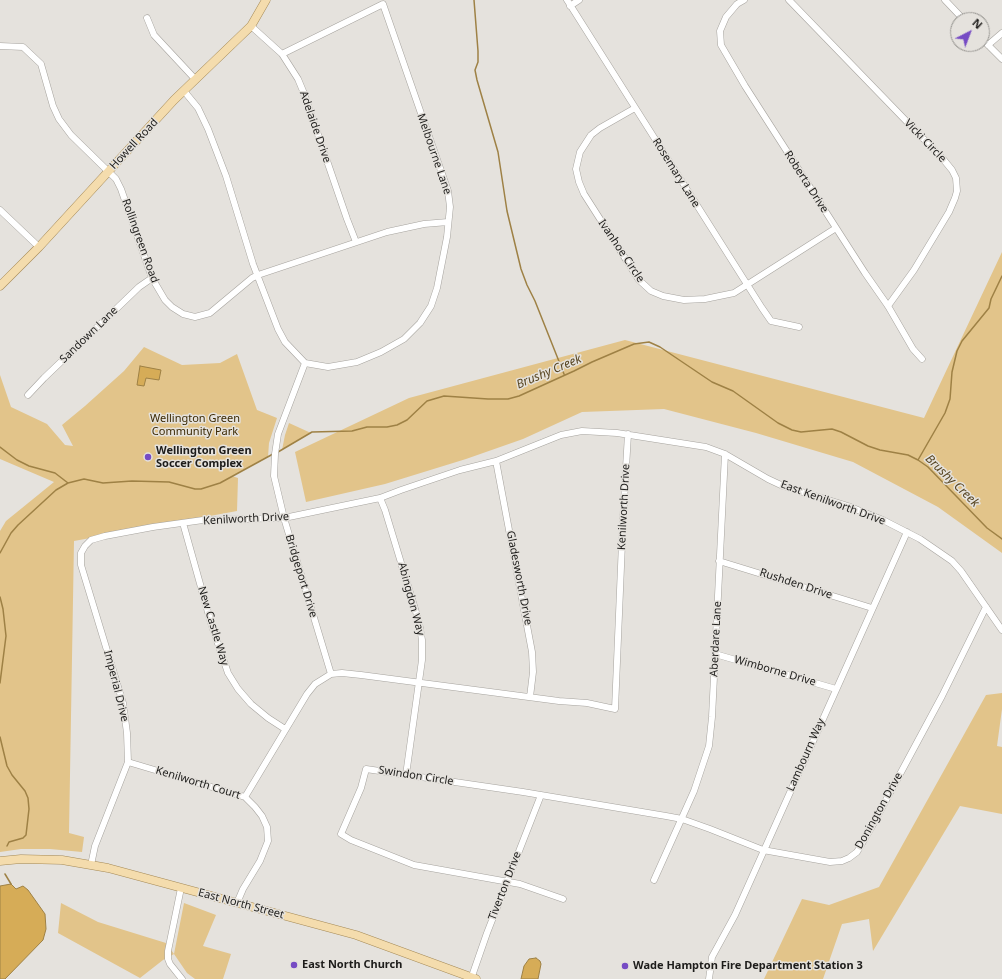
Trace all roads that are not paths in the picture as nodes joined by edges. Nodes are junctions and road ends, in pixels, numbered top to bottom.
1 (266, 0) edge
2 (579, 0) edge
3 (744, 0) edge
4 (788, 0) edge
5 (945, 0) edge
6 (736, 2) edge
7 (568, 3) edge
8 (956, 12) edge
9 (147, 18) dead end
10 (251, 26) junction
11 (1002, 33) edge
12 (990, 43) edge
13 (0, 46) edge
14 (990, 47) edge
15 (282, 54) junction
16 (1002, 59) edge
17 (195, 79) junction
18 (184, 91) junction
19 (635, 108) junction
20 (108, 171) junction
21 (0, 210) edge
22 (448, 222) junction
23 (836, 228) junction
24 (356, 242) junction
25 (39, 247) junction
26 (258, 275) junction
27 (152, 278) junction
28 (747, 285) junction
29 (0, 286) edge
30 (888, 306) junction
31 (799, 327) dead end
32 (922, 359) dead end
33 (305, 364) junction
34 (28, 395) dead end
35 (628, 434) junction
36 (725, 454) junction
37 (496, 461) junction
38 (380, 498) junction
39 (284, 518) junction
40 (183, 523) junction
41 (907, 532) junction
42 (81, 553) joint
43 (719, 561) junction
44 (986, 607) junction
45 (872, 608) junction
46 (1002, 630) edge
47 (715, 654) junction
48 (331, 674) junction
49 (419, 682) junction
50 (836, 689) junction
51 (530, 697) junction
52 (285, 729) junction
53 (128, 762) junction
54 (406, 775) junction
55 (540, 795) junction
56 (245, 797) junction
57 (682, 819) junction
58 (763, 850) junction
59 (0, 862) edge
60 (91, 864) junction
61 (654, 880) dead end
62 (507, 882) junction
63 (181, 888) junction
64 (563, 899) dead end
65 (237, 903) junction
66 (473, 978) edge
67 (182, 979) edge
68 (709, 979) edge

1 - 10 main road, Howell Road
2 - 7 street
3 - 6 street
4 - 30 street, Vicki Circle
5 - 8 street
6 - 23 street, Roberta Drive
7 - 19 street, Rosemary Lane
9 - 17 street
10 - 15 street, Adelaide Drive
10 - 17 main road, Howell Road
11 - 12 street
13 - 20 street, Rollingreen Road
14 - 16 street
15 - 22 street, Melbourne Lane
15 - 24 street, Adelaide Drive
17 - 18 main road, Howell Road
18 - 20 main road, Howell Road
18 - 26 street
19 - 28 street, Rosemary Lane
19 - 28 street, Ivanhoe Circle
20 - 25 main road, Howell Road
20 - 27 street, Rollingreen Road
21 - 25 street
22 - 24 street, Rollingreen Road
22 - 33 street, Melbourne Lane
23 - 28 street, Ivanhoe Circle
23 - 30 street, Roberta Drive
24 - 26 street, Rollingreen Road
25 - 29 main road, Howell Road
26 - 27 street, Rollingreen Road
26 - 33 street
27 - 34 street, Sandown Lane
28 - 31 street, Rosemary Lane
30 - 32 street, Roberta Drive
33 - 39 street, Bridgeport Drive
35 - 36 street, East Kenilworth Drive
35 - 37 street, Kenilworth Drive
35 - 51 street, Kenilworth Drive
36 - 41 street, East Kenilworth Drive
36 - 43 street, Aberdare Lane
37 - 38 street, Kenilworth Drive
37 - 51 street, Gladesworth Drive
38 - 39 street, Kenilworth Drive
38 - 49 street, Abingdon Way
39 - 40 street, Kenilworth Drive
39 - 48 street, Bridgeport Drive
40 - 42 street, Kenilworth Drive
40 - 52 street, New Castle Way
41 - 44 street, East Kenilworth Drive
41 - 45 street, Lambourn Way
42 - 53 street, Imperial Drive
43 - 45 street, Rushden Drive
43 - 47 street, Aberdare Lane
44 - 46 street, East Kenilworth Drive
44 - 58 street, Donington Drive
45 - 50 street, Lambourn Way
47 - 50 street, Wimborne Drive
47 - 57 street, Aberdare Lane
48 - 49 street, Kenilworth Drive
48 - 52 street
49 - 51 street, Kenilworth Drive
49 - 54 street, Abingdon Way
50 - 58 street, Lambourn Way
52 - 56 street
53 - 56 street, Kenilworth Court
53 - 60 street, Imperial Drive
54 - 55 street, Swindon Circle
54 - 62 street, Swindon Circle
55 - 57 street, Donington Drive
55 - 62 street, Tiverton Drive
56 - 65 street, Kenilworth Court
57 - 58 street, Donington Drive
57 - 61 street, Aberdare Lane
58 - 68 street, Lambourn Way
59 - 60 main road, East North Street
60 - 63 main road, East North Street
62 - 64 street
62 - 66 street, Tiverton Drive
63 - 65 main road, East North Street
63 - 67 street
65 - 66 main road, East North Street

